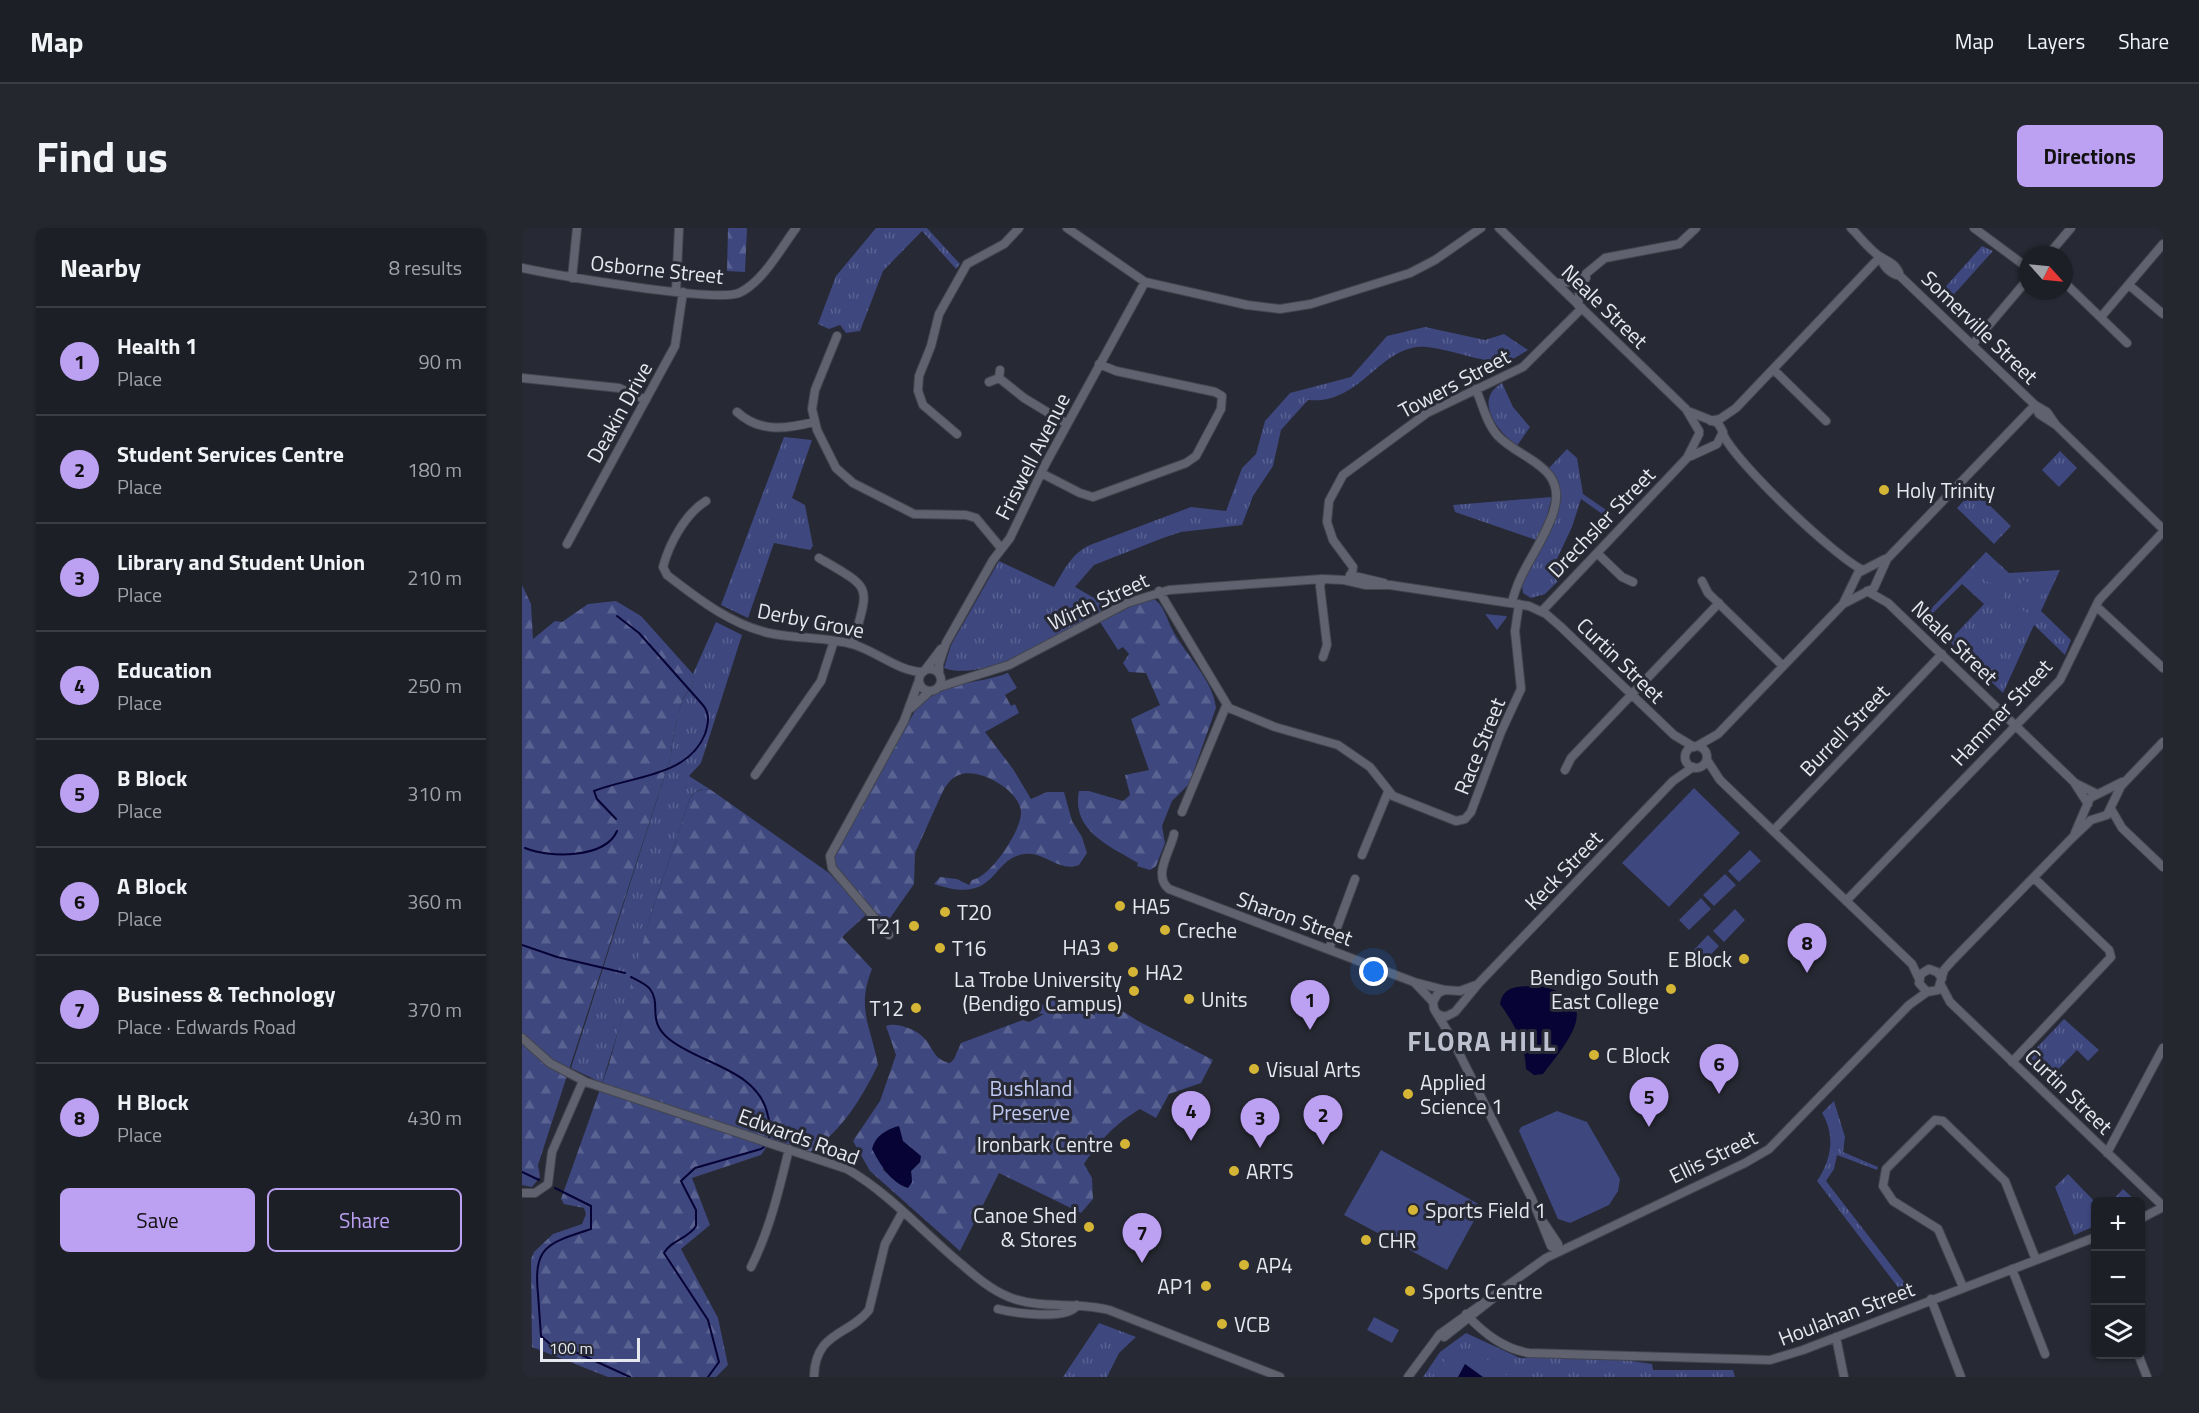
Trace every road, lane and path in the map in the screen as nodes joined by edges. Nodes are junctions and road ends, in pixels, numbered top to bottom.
1 (577, 228) edge
2 (679, 228) edge
3 (796, 228) edge
4 (1019, 228) edge
5 (1067, 228) edge
6 (1481, 228) edge
7 (1499, 228) edge
8 (1696, 228) edge
9 (1851, 228) edge
10 (1974, 228) edge
11 (2071, 228) edge
12 (2163, 244) edge
13 (2056, 246) edge
14 (1880, 256) junction
15 (2019, 261) edge
16 (522, 268) edge
17 (1587, 274) junction
18 (572, 278) junction
19 (1145, 282) junction
20 (1556, 283) junction
21 (2129, 285) junction
22 (2019, 290) edge
23 (680, 291) junction
24 (2073, 291) edge
25 (1580, 307) junction
26 (2163, 314) edge
27 (2101, 318) junction
28 (837, 336) dead end
29 (2127, 343) dead end
30 (1972, 345) junction
31 (1099, 364) junction
32 (1773, 369) junction
33 (522, 378) edge
34 (989, 382) dead end
35 (1476, 389) junction
36 (646, 400) junction
37 (2035, 405) junction
38 (1736, 408) junction
39 (1686, 409) junction
40 (737, 412) dead end
41 (1711, 421) junction
42 (1826, 421) dead end
43 (814, 422) junction
44 (1067, 424) junction
45 (1699, 432) junction
46 (1723, 433) junction
47 (957, 434) dead end
48 (1711, 445) junction
49 (1736, 456) junction
50 (1687, 458) junction
51 (1041, 473) junction
52 (706, 501) dead end
53 (2163, 531) edge
54 (567, 544) dead end
55 (1001, 548) junction
56 (1597, 553) junction
57 (819, 558) dead end
58 (1841, 558) junction
59 (1887, 559) junction
60 (1864, 570) junction
61 (1352, 578) junction
62 (1322, 579) junction
63 (1702, 581) dead end
64 (1876, 581) junction
65 (1633, 582) dead end
66 (1855, 582) junction
67 (1159, 591) junction
68 (1867, 591) junction
69 (1719, 603) junction
70 (1888, 603) junction
71 (1516, 604) junction
72 (1843, 604) junction
73 (2096, 606) junction
74 (1542, 611) junction
75 (834, 641) junction
76 (946, 643) junction
77 (853, 644) junction
78 (1942, 654) junction
79 (1323, 657) dead end
80 (1783, 666) junction
81 (905, 668) junction
82 (2163, 668) edge
83 (924, 671) junction
84 (939, 672) junction
85 (969, 676) junction
86 (918, 683) junction
87 (939, 687) junction
88 (930, 691) junction
89 (1630, 694) junction
90 (1226, 706) junction
91 (910, 709) junction
92 (2016, 725) junction
93 (1718, 734) junction
94 (1674, 735) junction
95 (2163, 741) edge
96 (1695, 747) junction
97 (1686, 756) junction
98 (1707, 757) junction
99 (1695, 768) junction
100 (1565, 770) dead end
101 (755, 775) dead end
102 (1720, 780) junction
103 (2126, 780) junction
104 (1673, 781) junction
105 (2074, 782) junction
106 (1388, 792) junction
107 (2099, 794) junction
108 (2088, 806) junction
109 (2111, 806) junction
110 (1182, 812) dead end
111 (2099, 817) junction
112 (2122, 828) junction
113 (1773, 831) junction
114 (1174, 834) dead end
115 (2072, 838) junction
116 (1362, 855) dead end
117 (2163, 867) edge
118 (2034, 878) junction
119 (1355, 879) dead end
120 (1846, 902) junction
121 (889, 935) dead end
122 (1329, 949) junction
123 (1952, 961) junction
124 (1912, 964) junction
125 (1931, 970) junction
126 (1919, 981) junction
127 (1414, 982) junction
128 (1941, 982) junction
129 (1479, 983) junction
130 (1449, 990) junction
131 (1930, 992) junction
132 (1433, 1002) junction
133 (1950, 1002) junction
134 (1909, 1005) junction
135 (1457, 1010) junction
136 (1437, 1014) junction
137 (1451, 1037) junction
138 (522, 1038) edge
139 (2163, 1048) edge
140 (2012, 1062) junction
141 (583, 1081) junction
142 (789, 1149) junction
143 (2107, 1153) junction
144 (522, 1193) edge
145 (2163, 1207) edge
146 (902, 1213) junction
147 (2145, 1216) edge
148 (2091, 1241) edge
149 (1558, 1251) junction
150 (2036, 1260) junction
151 (751, 1267) dead end
152 (2012, 1269) junction
153 (1963, 1287) junction
154 (1931, 1299) junction
155 (1077, 1305) junction
156 (998, 1309) dead end
157 (1468, 1317) junction
158 (1836, 1337) junction
159 (2045, 1354) dead end
160 (2140, 1359) edge
161 (814, 1377) edge
162 (1280, 1377) edge
163 (1408, 1377) edge
164 (1844, 1377) edge
165 (1961, 1377) edge
166 (2147, 1377) edge

1 - 18 street
2 - 23 street, Deakin Drive
3 - 23 street, Osborne Street
4 - 47 street
5 - 19 street
6 - 19 street
7 - 20 street, Neale Street
8 - 17 street
9 - 14 street, Somerville Street
10 - 15 street
11 - 13 street
12 - 21 street
14 - 30 street, Somerville Street
14 - 32 street
16 - 18 street, Osborne Street
17 - 20 street
17 - 25 street
18 - 23 street, Osborne Street
19 - 31 street, Friswell Avenue
20 - 25 street, Neale Street
21 - 26 street
21 - 27 street
22 - 30 street
23 - 36 street, Deakin Drive
24 - 27 street
25 - 35 street, Towers Street
25 - 39 street, Neale Street
27 - 29 street
28 - 43 street
30 - 37 street, Somerville Street
31 - 44 street, Friswell Avenue
31 - 51 street
32 - 38 street
32 - 42 street
33 - 36 street
34 - 44 street
35 - 61 street, Towers Street
35 - 71 street, Race Street
36 - 54 street, Deakin Drive
37 - 53 street, Somerville Street
37 - 59 street
38 - 41 street
38 - 46 street
39 - 41 street, Neale Street
39 - 45 street, Neale Street
40 - 43 street
41 - 45 street
41 - 46 street
43 - 55 street
44 - 51 street, Friswell Avenue
45 - 48 street
45 - 50 street, Drechsler Street
46 - 48 street
46 - 49 street
48 - 49 street
48 - 50 street, Drechsler Street
49 - 58 street
50 - 56 street, Drechsler Street
51 - 55 street, Friswell Avenue
52 - 75 street, Derby Grove
53 - 73 street, Hammer Street
55 - 76 street, Friswell Avenue
56 - 65 street
56 - 74 street, Drechsler Street
57 - 77 street
58 - 60 street
58 - 66 street
59 - 60 street
59 - 64 street
60 - 64 street
60 - 66 street
61 - 62 street, Wirth Street
61 - 71 street, Wirth Street
62 - 67 street, Wirth Street
62 - 79 street
63 - 69 street
64 - 68 street
64 - 70 street, Neale Street
66 - 68 street
66 - 72 street
67 - 85 street, Wirth Street
67 - 90 street
68 - 70 street, Neale Street
68 - 72 street
69 - 80 street
69 - 89 street
70 - 78 street, Neale Street
71 - 74 street, Wirth Street
71 - 106 street, Race Street
72 - 80 street
73 - 82 street
73 - 92 street, Hammer Street
74 - 89 street, Curtin Street
75 - 77 street, Derby Grove
75 - 101 street
76 - 83 street, Friswell Avenue
76 - 84 street, Friswell Avenue
77 - 81 street, Derby Grove
78 - 92 street, Neale Street
78 - 113 street, Burrell Street
80 - 93 street
81 - 83 street, Derby Grove
81 - 86 street, Derby Grove
83 - 84 street
83 - 86 street
84 - 85 street, Wirth Street
84 - 87 street
85 - 87 street, Wirth Street
86 - 88 street
86 - 91 street
87 - 88 street
88 - 91 street
89 - 94 street, Curtin Street
89 - 100 street
90 - 106 street, Race Street
90 - 110 street
91 - 121 street
92 - 105 street, Neale Street
92 - 120 street, Hammer Street
93 - 96 street
93 - 98 street
94 - 96 street, Curtin Street
94 - 97 street, Curtin Street
95 - 103 street
96 - 97 street
96 - 98 street
97 - 99 street
97 - 104 street, Keck Street
98 - 99 street
98 - 102 street
99 - 102 street
99 - 104 street, Keck Street
102 - 113 street
103 - 107 street
103 - 109 street
104 - 129 street, Keck Street
105 - 107 street, Neale Street
105 - 108 street, Neale Street
106 - 116 street
107 - 108 street
107 - 109 street, Neale Street
108 - 111 street, Neale Street
108 - 115 street
109 - 111 street
109 - 112 street
111 - 112 street
111 - 115 street
112 - 117 street
113 - 120 street
114 - 122 street, Sharon Street
115 - 118 street
118 - 123 street
118 - 140 street
119 - 122 street
120 - 124 street
122 - 127 street, Sharon Street
123 - 125 street
123 - 128 street
124 - 125 street
124 - 126 street
125 - 126 street
125 - 128 street, Curtin Street
126 - 131 street, Curtin Street
126 - 134 street, Ellis Street
127 - 130 street, Sharon Street
127 - 132 street, Sharon Street
128 - 131 street, Ellis Street
128 - 133 street, Curtin Street
129 - 130 street, Keck Street
129 - 135 street, Keck Street
130 - 132 street
130 - 135 street
131 - 133 street, Curtin Street
131 - 134 street, Ellis Street
132 - 136 street
133 - 140 street, Curtin Street
134 - 149 street, Ellis Street
135 - 136 street
135 - 137 street
136 - 137 street
137 - 149 street
138 - 141 street, Edwards Road
139 - 143 street
140 - 143 street, Curtin Street
141 - 142 street, Edwards Road
141 - 144 street
142 - 146 street, Edwards Road
142 - 151 street
143 - 145 street, Curtin Street
145 - 147 street
146 - 155 street, Edwards Road
146 - 161 street
148 - 150 street, Houlahan Street
149 - 157 street, Ellis Street
150 - 152 street, Houlahan Street
150 - 153 street
152 - 153 street, Houlahan Street
152 - 159 street
153 - 154 street, Houlahan Street
154 - 158 street, Houlahan Street
154 - 165 street
155 - 156 street, Edwards Road
155 - 162 street, Edwards Road
157 - 158 street, Houlahan Street
157 - 163 street, Ellis Street
158 - 164 street
160 - 166 street

